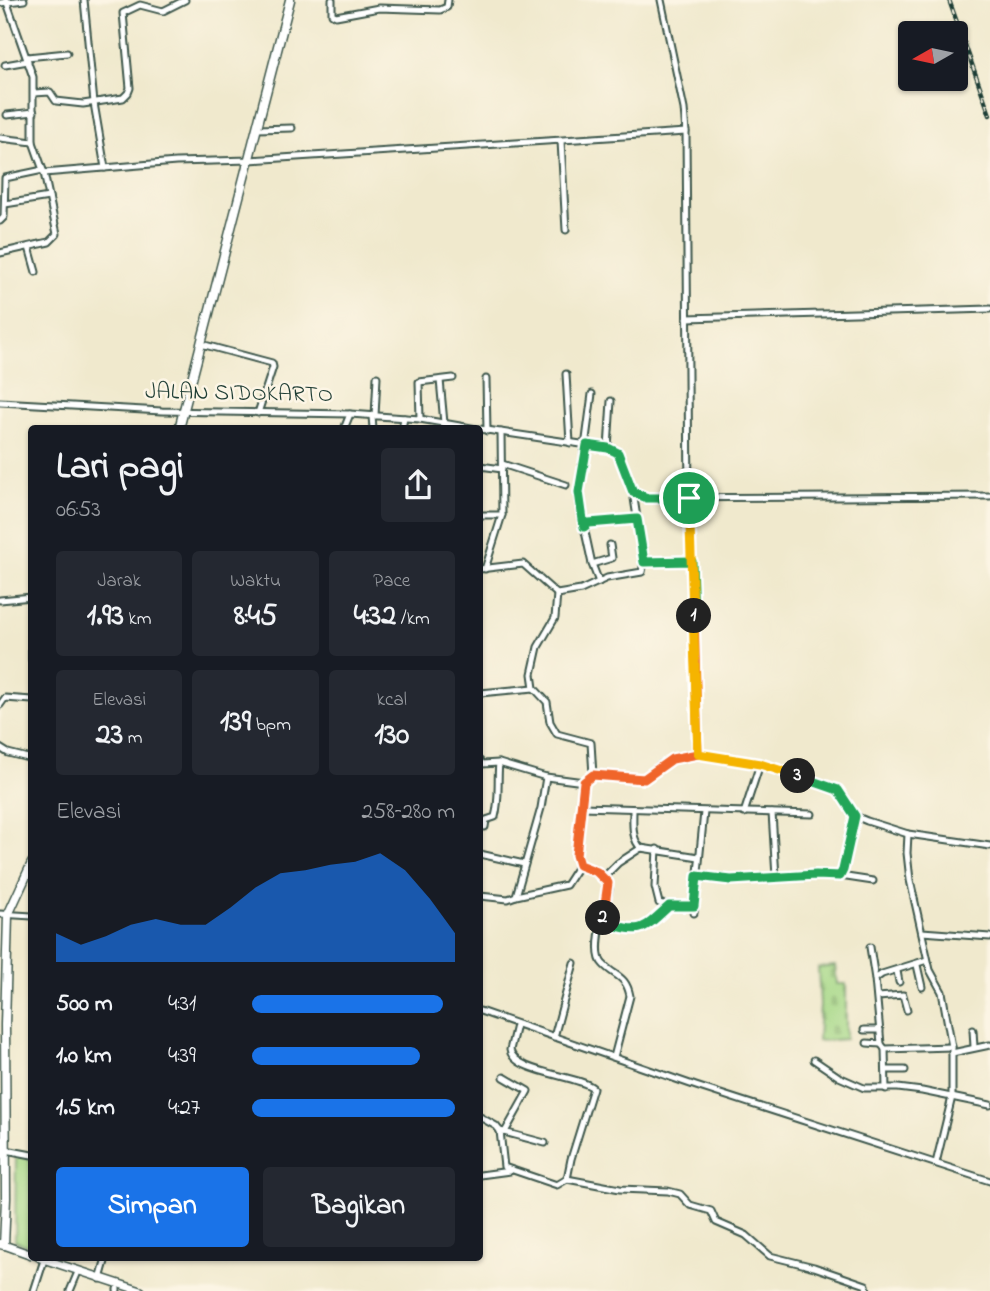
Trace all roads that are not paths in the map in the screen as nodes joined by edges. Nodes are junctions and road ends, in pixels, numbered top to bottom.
1 (24, 0) edge
2 (84, 0) edge
3 (185, 0) edge
4 (290, 0) edge
5 (332, 0) edge
6 (448, 0) edge
7 (661, 0) edge
8 (4, 2) edge
9 (67, 52) dead end
10 (28, 59) junction
11 (5, 65) dead end
12 (34, 93) junction
13 (94, 103) junction
14 (34, 112) junction
15 (7, 115) dead end
16 (292, 128) dead end
17 (257, 129) junction
18 (686, 132) junction
19 (0, 138) edge
20 (561, 141) junction
21 (33, 142) junction
22 (250, 160) junction
23 (105, 168) junction
24 (43, 172) junction
25 (49, 197) junction
26 (5, 204) junction
27 (0, 221) edge
28 (566, 230) dead end
29 (29, 247) junction
30 (0, 253) edge
31 (36, 272) dead end
32 (990, 309) edge
33 (687, 318) junction
34 (201, 344) junction
35 (566, 374) dead end
36 (376, 377) dead end
37 (453, 378) dead end
38 (486, 379) dead end
39 (440, 380) junction
40 (592, 394) dead end
41 (611, 401) dead end
42 (0, 402) edge
43 (183, 411) junction
44 (258, 413) junction
45 (350, 414) junction
46 (374, 416) junction
47 (404, 418) junction
48 (420, 419) junction
49 (180, 425) edge
50 (346, 425) edge
51 (373, 425) edge
52 (403, 425) edge
53 (446, 425) edge
54 (483, 430) edge
55 (487, 431) junction
56 (501, 432) junction
57 (570, 443) junction
58 (587, 445) junction
59 (608, 448) junction
60 (483, 466) edge
61 (502, 467) junction
62 (566, 485) dead end
63 (633, 492) junction
64 (990, 496) edge
65 (689, 498) junction
66 (483, 515) edge
67 (502, 515) junction
68 (637, 519) junction
69 (584, 527) junction
70 (610, 545) dead end
71 (692, 561) junction
72 (644, 562) junction
73 (592, 564) junction
74 (483, 566) edge
75 (483, 569) edge
76 (599, 582) junction
77 (557, 594) junction
78 (28, 597) edge
79 (0, 600) edge
80 (534, 688) junction
81 (483, 693) edge
82 (28, 700) edge
83 (0, 705) edge
84 (0, 748) edge
85 (698, 754) junction
86 (28, 757) edge
87 (483, 763) edge
88 (499, 763) junction
89 (760, 764) junction
90 (593, 775) junction
91 (546, 777) junction
92 (584, 782) junction
93 (582, 807) junction
94 (633, 810) junction
95 (704, 812) junction
96 (744, 813) junction
97 (772, 813) junction
98 (812, 814) dead end
99 (855, 816) junction
100 (485, 827) dead end
101 (908, 834) junction
102 (990, 846) edge
103 (641, 848) junction
104 (656, 849) junction
105 (483, 855) edge
106 (699, 857) junction
107 (524, 864) junction
108 (579, 865) junction
109 (28, 870) edge
110 (697, 876) junction
111 (840, 876) junction
112 (604, 877) junction
113 (776, 877) junction
114 (873, 881) dead end
115 (483, 896) edge
116 (516, 896) junction
117 (669, 906) junction
118 (4, 914) edge
119 (28, 916) edge
120 (602, 922) junction
121 (922, 932) junction
122 (990, 937) edge
123 (870, 947) dead end
124 (927, 960) junction
125 (574, 963) dead end
126 (917, 965) junction
127 (897, 971) junction
128 (3, 976) edge
129 (875, 979) junction
130 (899, 982) dead end
131 (922, 988) dead end
132 (877, 997) junction
133 (906, 1010) dead end
134 (483, 1012) edge
135 (516, 1025) junction
136 (864, 1030) dead end
137 (880, 1030) junction
138 (973, 1030) dead end
139 (554, 1037) junction
140 (867, 1044) dead end
141 (990, 1045) edge
142 (883, 1046) junction
143 (975, 1047) junction
144 (952, 1050) junction
145 (614, 1057) junction
146 (814, 1060) dead end
147 (886, 1070) junction
148 (905, 1070) dead end
149 (504, 1077) dead end
150 (3, 1088) edge
151 (886, 1089) junction
152 (953, 1097) junction
153 (990, 1105) edge
154 (3, 1107) edge
155 (483, 1119) edge
156 (503, 1132) junction
157 (545, 1143) dead end
158 (6, 1150) junction
159 (28, 1154) edge
160 (936, 1163) junction
161 (513, 1171) junction
162 (483, 1175) edge
163 (567, 1179) junction
164 (990, 1181) edge
165 (2, 1245) edge
166 (28, 1254) edge
167 (42, 1261) edge
168 (48, 1261) edge
169 (105, 1261) edge
170 (78, 1272) junction
171 (100, 1279) junction
172 (118, 1289) edge
173 (34, 1291) edge
174 (70, 1291) edge
175 (141, 1291) edge
176 (867, 1291) edge

1 - 8 street
2 - 13 street
3 - 13 street
4 - 17 main road
5 - 6 street
7 - 18 street
8 - 10 street
9 - 10 street
10 - 11 street
10 - 12 street
12 - 13 street
12 - 14 street
13 - 23 street
14 - 15 street
14 - 21 street
16 - 17 street
17 - 22 main road
18 - 20 street
18 - 33 street
19 - 21 street
20 - 22 street
20 - 28 street
21 - 24 street
22 - 23 street
22 - 34 main road
23 - 24 street
24 - 25 street
24 - 26 street
25 - 26 street
25 - 29 street
26 - 27 street
29 - 30 street
29 - 31 street
32 - 33 street
33 - 65 street
34 - 43 main road
34 - 44 street
35 - 57 street
36 - 46 street
37 - 39 street
38 - 55 street
39 - 48 street
39 - 53 street
40 - 58 street
41 - 59 street
42 - 43 street, JALAN SIDOKARTO
43 - 44 street, JALAN SIDOKARTO
43 - 49 main road
44 - 45 street, JALAN SIDOKARTO
45 - 46 street, JALAN SIDOKARTO
45 - 50 street
46 - 47 street, JALAN SIDOKARTO
46 - 51 street
47 - 48 street, JALAN SIDOKARTO
47 - 52 street
48 - 53 street, JALAN SIDOKARTO
54 - 55 street, JALAN SIDOKARTO
55 - 56 street, JALAN SIDOKARTO
56 - 57 street, JALAN SIDOKARTO
56 - 61 street
57 - 58 street, JALAN SIDOKARTO
58 - 59 street, JALAN SIDOKARTO
58 - 69 street
59 - 63 street
60 - 61 street
61 - 62 street
61 - 67 street
63 - 65 street
63 - 68 street
64 - 65 street
65 - 71 street
66 - 67 street
67 - 74 street
68 - 69 street
68 - 72 street
69 - 73 street
70 - 73 street
71 - 72 street
71 - 85 street
72 - 76 street
73 - 76 street
75 - 77 street
76 - 77 street
77 - 80 street
78 - 79 street
80 - 81 street
80 - 90 street
82 - 83 street
84 - 86 street
85 - 89 street
85 - 90 street
87 - 88 street
88 - 91 street
88 - 100 street
89 - 96 street
89 - 99 street
90 - 92 street
91 - 92 street
91 - 107 street
92 - 93 street
93 - 94 street
93 - 108 street
94 - 95 street
94 - 103 street
95 - 96 street
95 - 106 street
96 - 97 street
97 - 98 street
97 - 113 street
99 - 101 street
99 - 111 street
101 - 102 street
101 - 121 street
103 - 104 street
103 - 112 street
104 - 106 street
104 - 117 street
105 - 107 street
106 - 110 street
107 - 116 street
108 - 112 street
108 - 116 street
109 - 118 main road
110 - 113 street
110 - 117 street
111 - 113 street
111 - 114 street
112 - 120 street
115 - 116 street
117 - 120 street
118 - 119 street
118 - 128 main road
120 - 145 street
121 - 122 street
121 - 124 street
123 - 129 street
124 - 126 street
124 - 144 street
125 - 139 street
126 - 127 street
126 - 131 street
127 - 129 street
127 - 130 street
128 - 150 main road
129 - 132 street
132 - 133 street
132 - 137 street
134 - 135 street
135 - 139 street
135 - 163 street
136 - 137 street
137 - 142 street
138 - 143 street
139 - 145 street
140 - 142 street
141 - 143 street
142 - 144 street
142 - 147 street
143 - 144 street
144 - 152 street
145 - 160 street
146 - 151 street
147 - 148 street
147 - 151 street
149 - 156 street
150 - 154 main road
151 - 152 street
152 - 153 street
152 - 160 street
154 - 158 main road
155 - 156 street
156 - 157 street
156 - 161 street
158 - 159 street
158 - 165 main road
160 - 164 street
161 - 162 street
161 - 163 street
163 - 176 street
165 - 166 street
167 - 173 street
168 - 170 street
169 - 171 street
170 - 171 street
170 - 174 street
171 - 172 street
172 - 175 street

